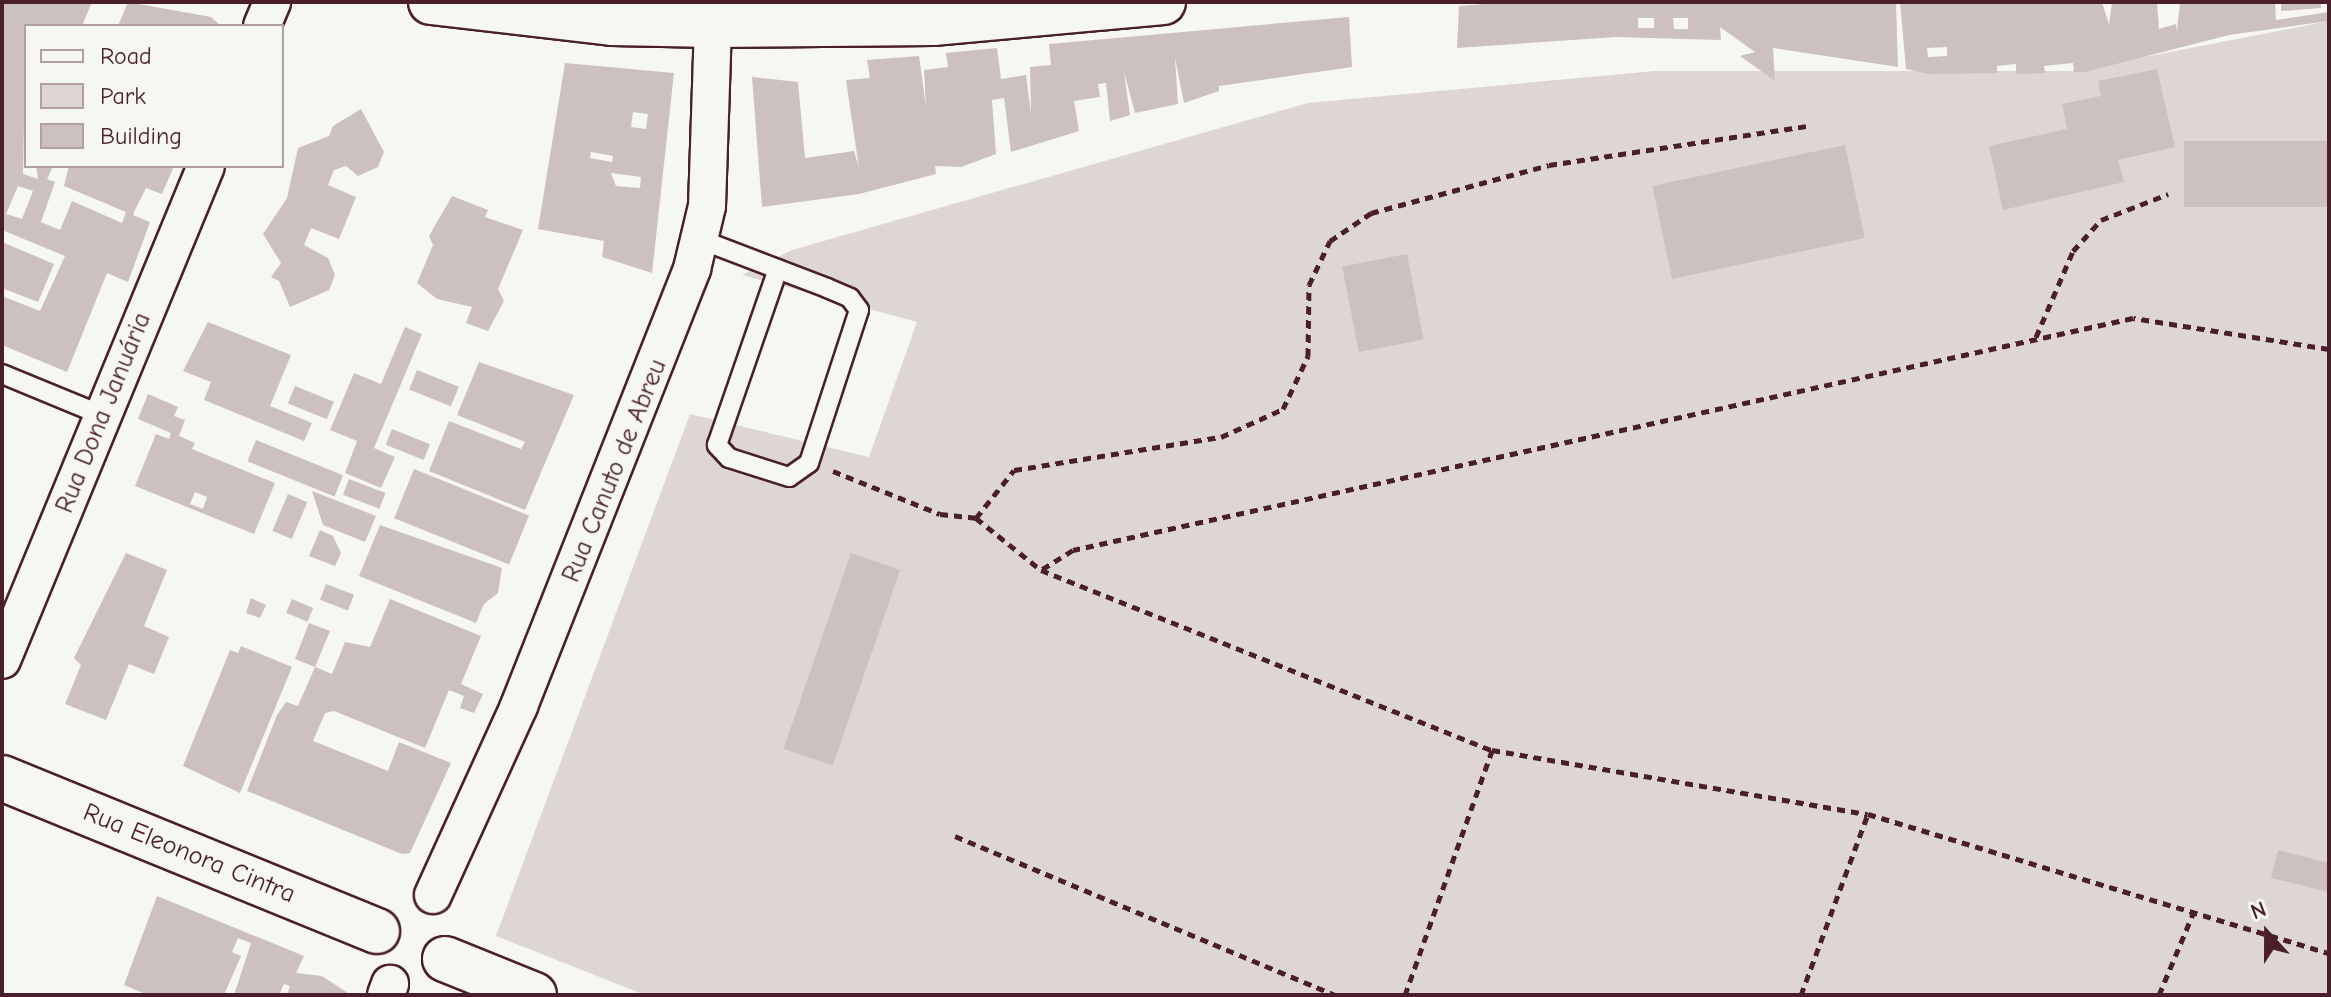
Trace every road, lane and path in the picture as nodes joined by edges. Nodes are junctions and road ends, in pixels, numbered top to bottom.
1 (272, 2) edge
2 (431, 2) edge
3 (1163, 2) edge
4 (607, 12) edge
5 (925, 13) edge
6 (263, 24) edge
7 (713, 25) junction
8 (1806, 126) dead end
9 (205, 168) edge
10 (2168, 194) dead end
11 (699, 239) junction
12 (778, 269) junction
13 (2036, 338) junction
14 (2329, 349) edge
15 (2, 374) edge
16 (104, 416) junction
17 (809, 463) junction
18 (976, 518) junction
19 (1041, 570) junction
20 (2, 660) edge
21 (1492, 750) junction
22 (2, 778) edge
23 (1868, 814) junction
24 (955, 836) dead end
25 (433, 895) dead end
26 (2195, 909) junction
27 (377, 931) dead end
28 (2329, 953) edge
29 (445, 959) dead end
30 (534, 995) edge
31 (1335, 995) edge
32 (1405, 995) edge
33 (1801, 995) edge
34 (2159, 995) edge

1 - 6 street
2 - 4 main road
3 - 5 main road
4 - 7 main road
5 - 7 main road
7 - 11 street, Rua Canuto de Abreu
8 - 18 path
9 - 16 street, Rua Dona Januária
10 - 13 path
11 - 12 lane
11 - 25 street, Rua Canuto de Abreu
12 - 17 lane
12 - 17 lane
13 - 14 path
13 - 19 path
15 - 16 lane
16 - 20 street, Rua Dona Januária
17 - 18 path
18 - 19 path
19 - 21 path
21 - 23 path
21 - 32 path
22 - 27 main road, Rua Eleonora Cintra
23 - 26 path
23 - 33 path
24 - 31 path
26 - 28 path
26 - 34 path
29 - 30 main road

